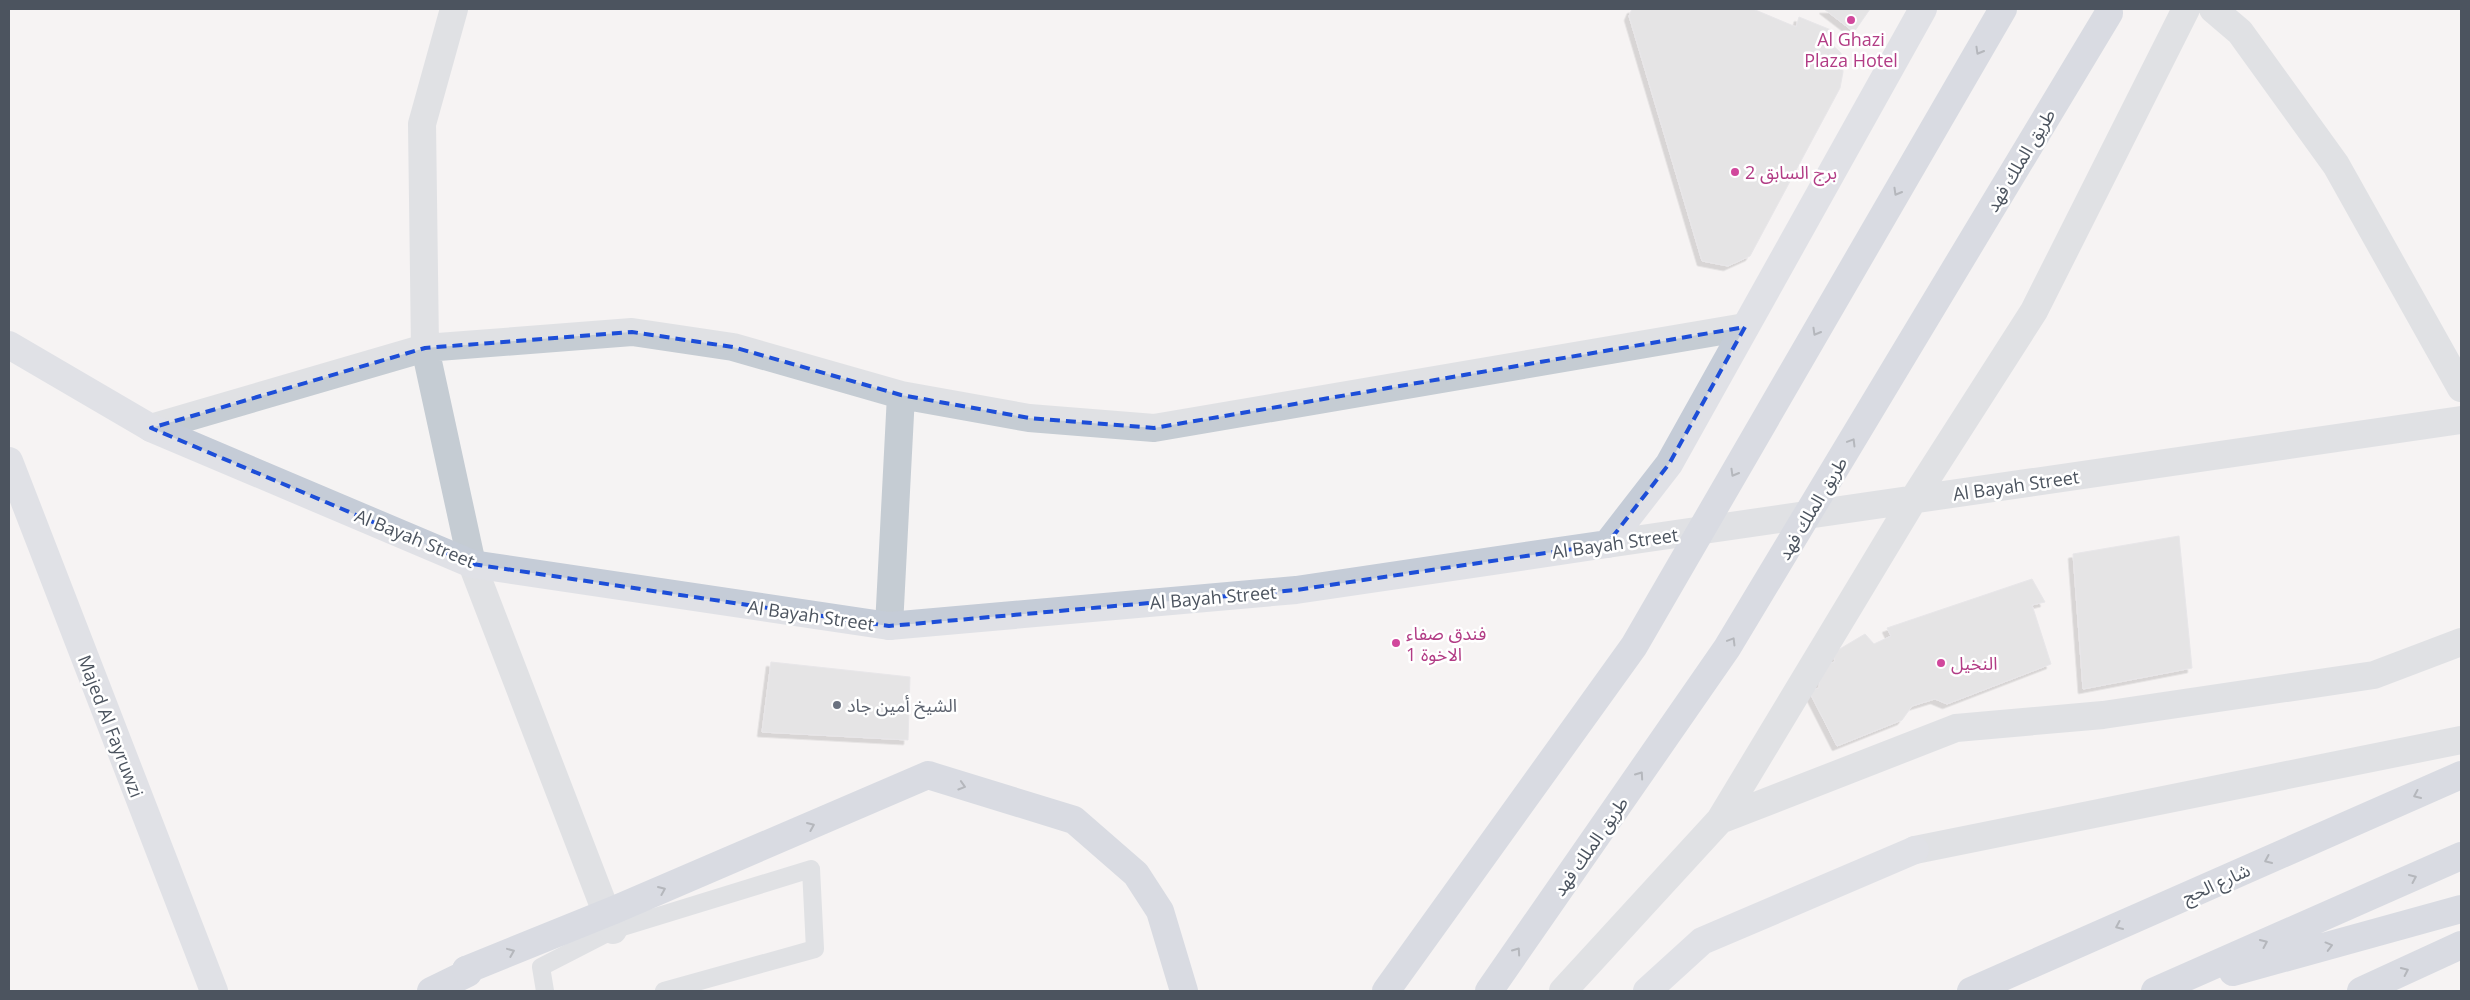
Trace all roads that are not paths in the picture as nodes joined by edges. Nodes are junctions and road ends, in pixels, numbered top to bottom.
1 (454, 9) edge
2 (1923, 9) edge
3 (2003, 9) edge
4 (2186, 9) edge
5 (2213, 9) edge
6 (2110, 11) edge
7 (1745, 327) junction
8 (9, 345) edge
9 (425, 348) junction
10 (2461, 388) edge
11 (901, 395) junction
12 (2461, 420) edge
13 (151, 428) junction
14 (9, 461) edge
15 (1913, 500) junction
16 (1607, 544) junction
17 (472, 564) junction
18 (889, 626) junction
19 (2461, 642) edge
20 (2461, 740) edge
21 (2461, 775) edge
22 (1720, 820) junction
23 (2461, 856) edge
24 (2461, 909) edge
25 (613, 930) junction
26 (2461, 945) edge
27 (214, 991) edge
28 (431, 991) edge
29 (545, 991) edge
30 (664, 991) edge
31 (1184, 991) edge
32 (1386, 991) edge
33 (1489, 991) edge
34 (1563, 991) edge
35 (1647, 991) edge
36 (1971, 991) edge
37 (2155, 991) edge
38 (2164, 991) edge
39 (2361, 991) edge

1 - 9 street
2 - 7 street
3 -> 32 main road, bridge
4 - 15 street
5 - 10 street
33 -> 6 main road, طريق الملك فهد, bridge
7 - 11 street
7 - 16 street
8 - 13 street, Al Bayah Street
9 - 11 street
9 - 13 street
9 - 17 street
11 - 18 street
12 - 15 street, Al Bayah Street
13 - 17 street, Al Bayah Street
14 - 27 street, Majed Al Fayruwzi
15 - 16 street, Al Bayah Street
15 - 22 street
16 - 18 street, Al Bayah Street
17 - 18 street, Al Bayah Street
17 - 25 street
19 - 22 street
20 - 35 street
21 -> 36 main road, شارع الحج
22 - 34 street
37 -> 23 main road
38 -> 24 main road
25 - 29 lane
25 - 30 lane
39 -> 26 main road
28 -> 31 main road, bridge

